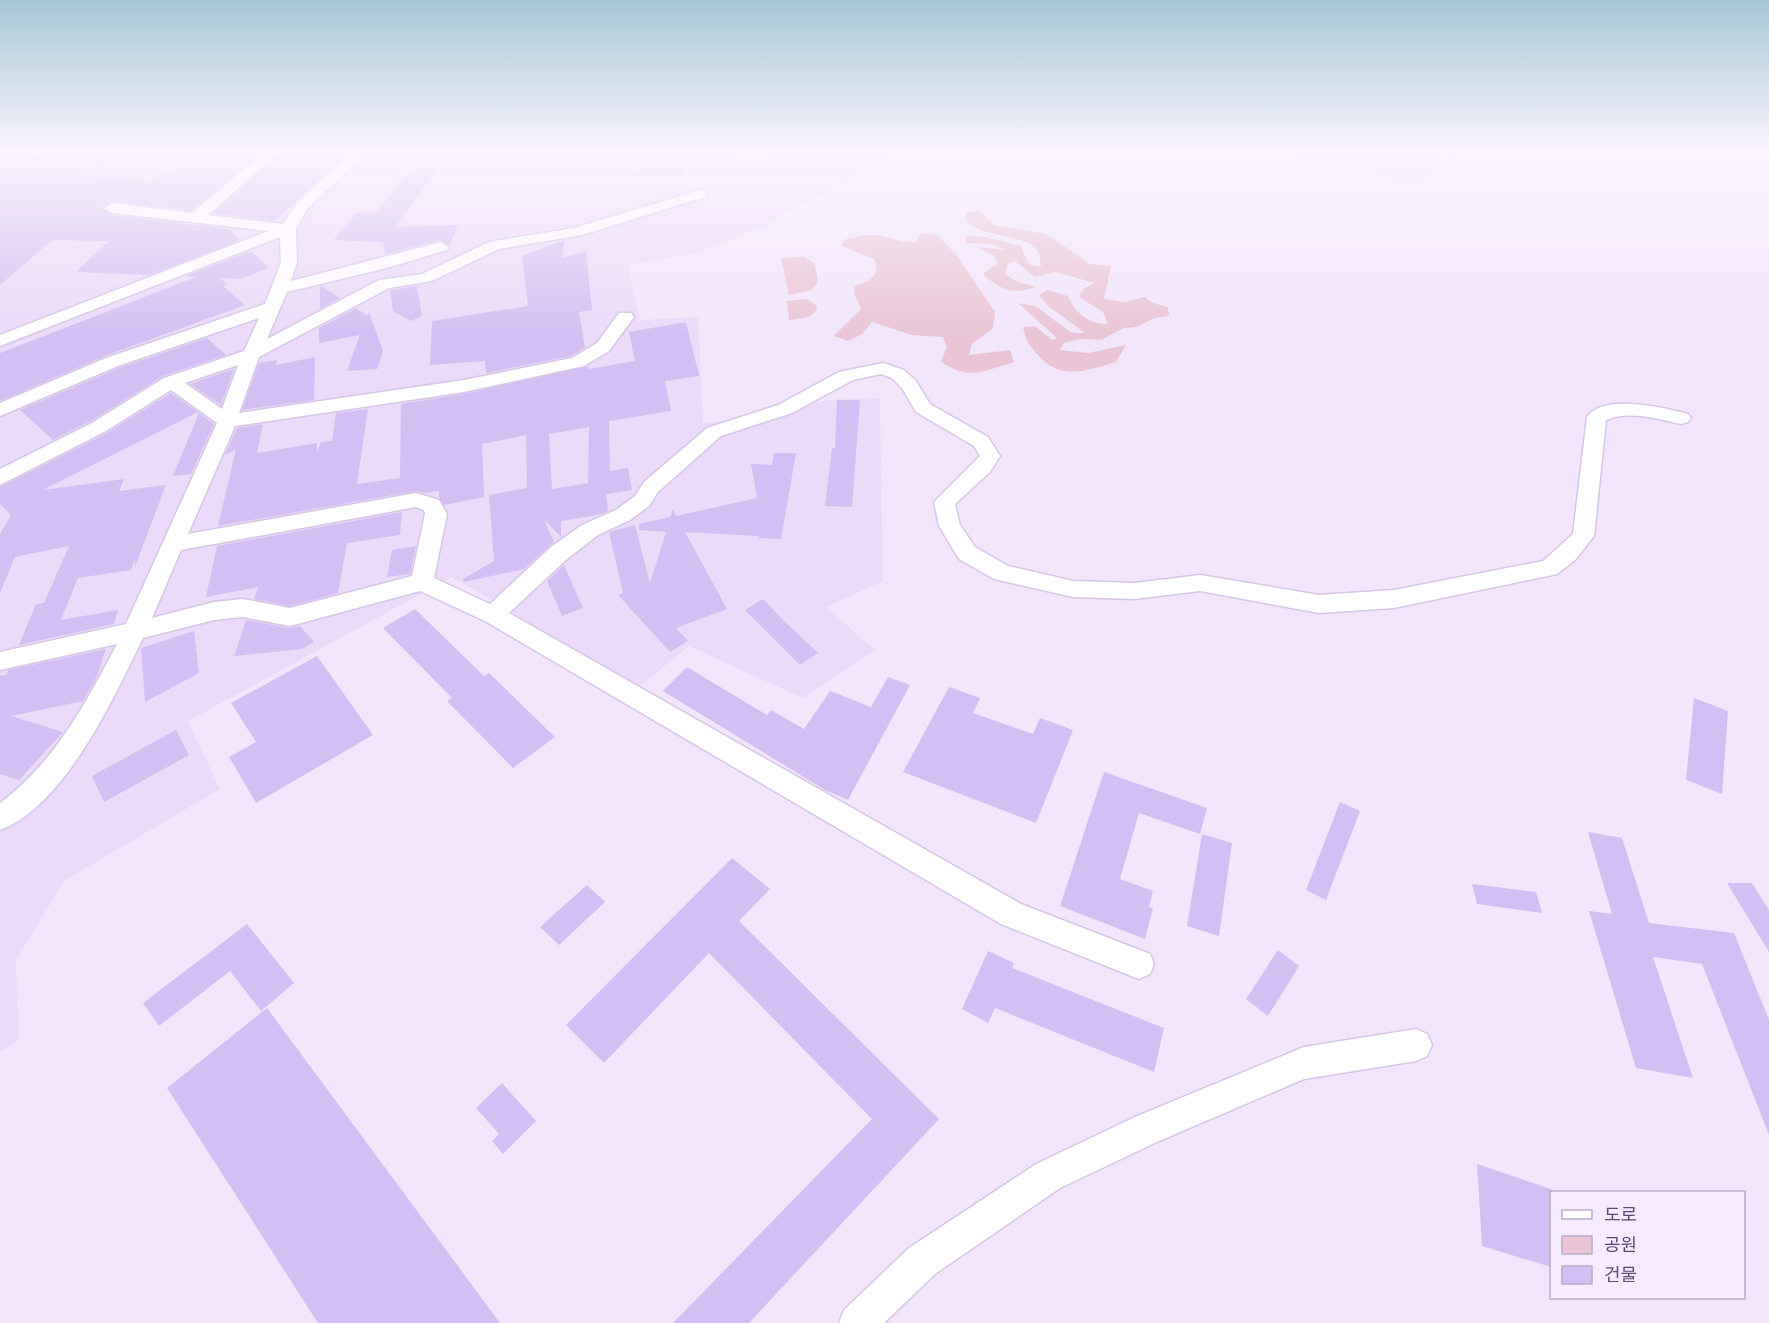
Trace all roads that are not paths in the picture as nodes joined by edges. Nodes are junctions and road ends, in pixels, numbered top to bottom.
1 (162, 213) edge
2 (201, 213) edge
3 (298, 213) edge
4 (639, 213) edge
5 (197, 216) junction
6 (288, 229) junction
7 (441, 247) dead end
8 (280, 289) junction
9 (270, 308) junction
10 (625, 317) dead end
11 (0, 341) edge
12 (251, 354) junction
13 (171, 382) junction
14 (0, 410) edge
15 (1681, 417) dead end
16 (227, 421) junction
17 (0, 478) edge
18 (173, 544) junction
19 (423, 582) junction
20 (493, 615) junction
21 (135, 631) junction
22 (0, 661) edge
23 (0, 818) edge
24 (1139, 964) dead end
25 (1416, 1045) dead end
26 (857, 1323) edge

1 - 5 street
2 - 5 street
3 - 6 street
4 - 12 street
5 - 6 street
6 - 8 street
6 - 11 street
7 - 8 street
8 - 9 street
9 - 12 street
9 - 14 street
10 - 16 street
12 - 13 street
12 - 16 street
13 - 16 street
13 - 17 street
15 - 20 street
16 - 18 street
18 - 19 street
18 - 21 street
19 - 20 street
19 - 21 street
20 - 24 street
21 - 22 street
21 - 23 street
25 - 26 street

